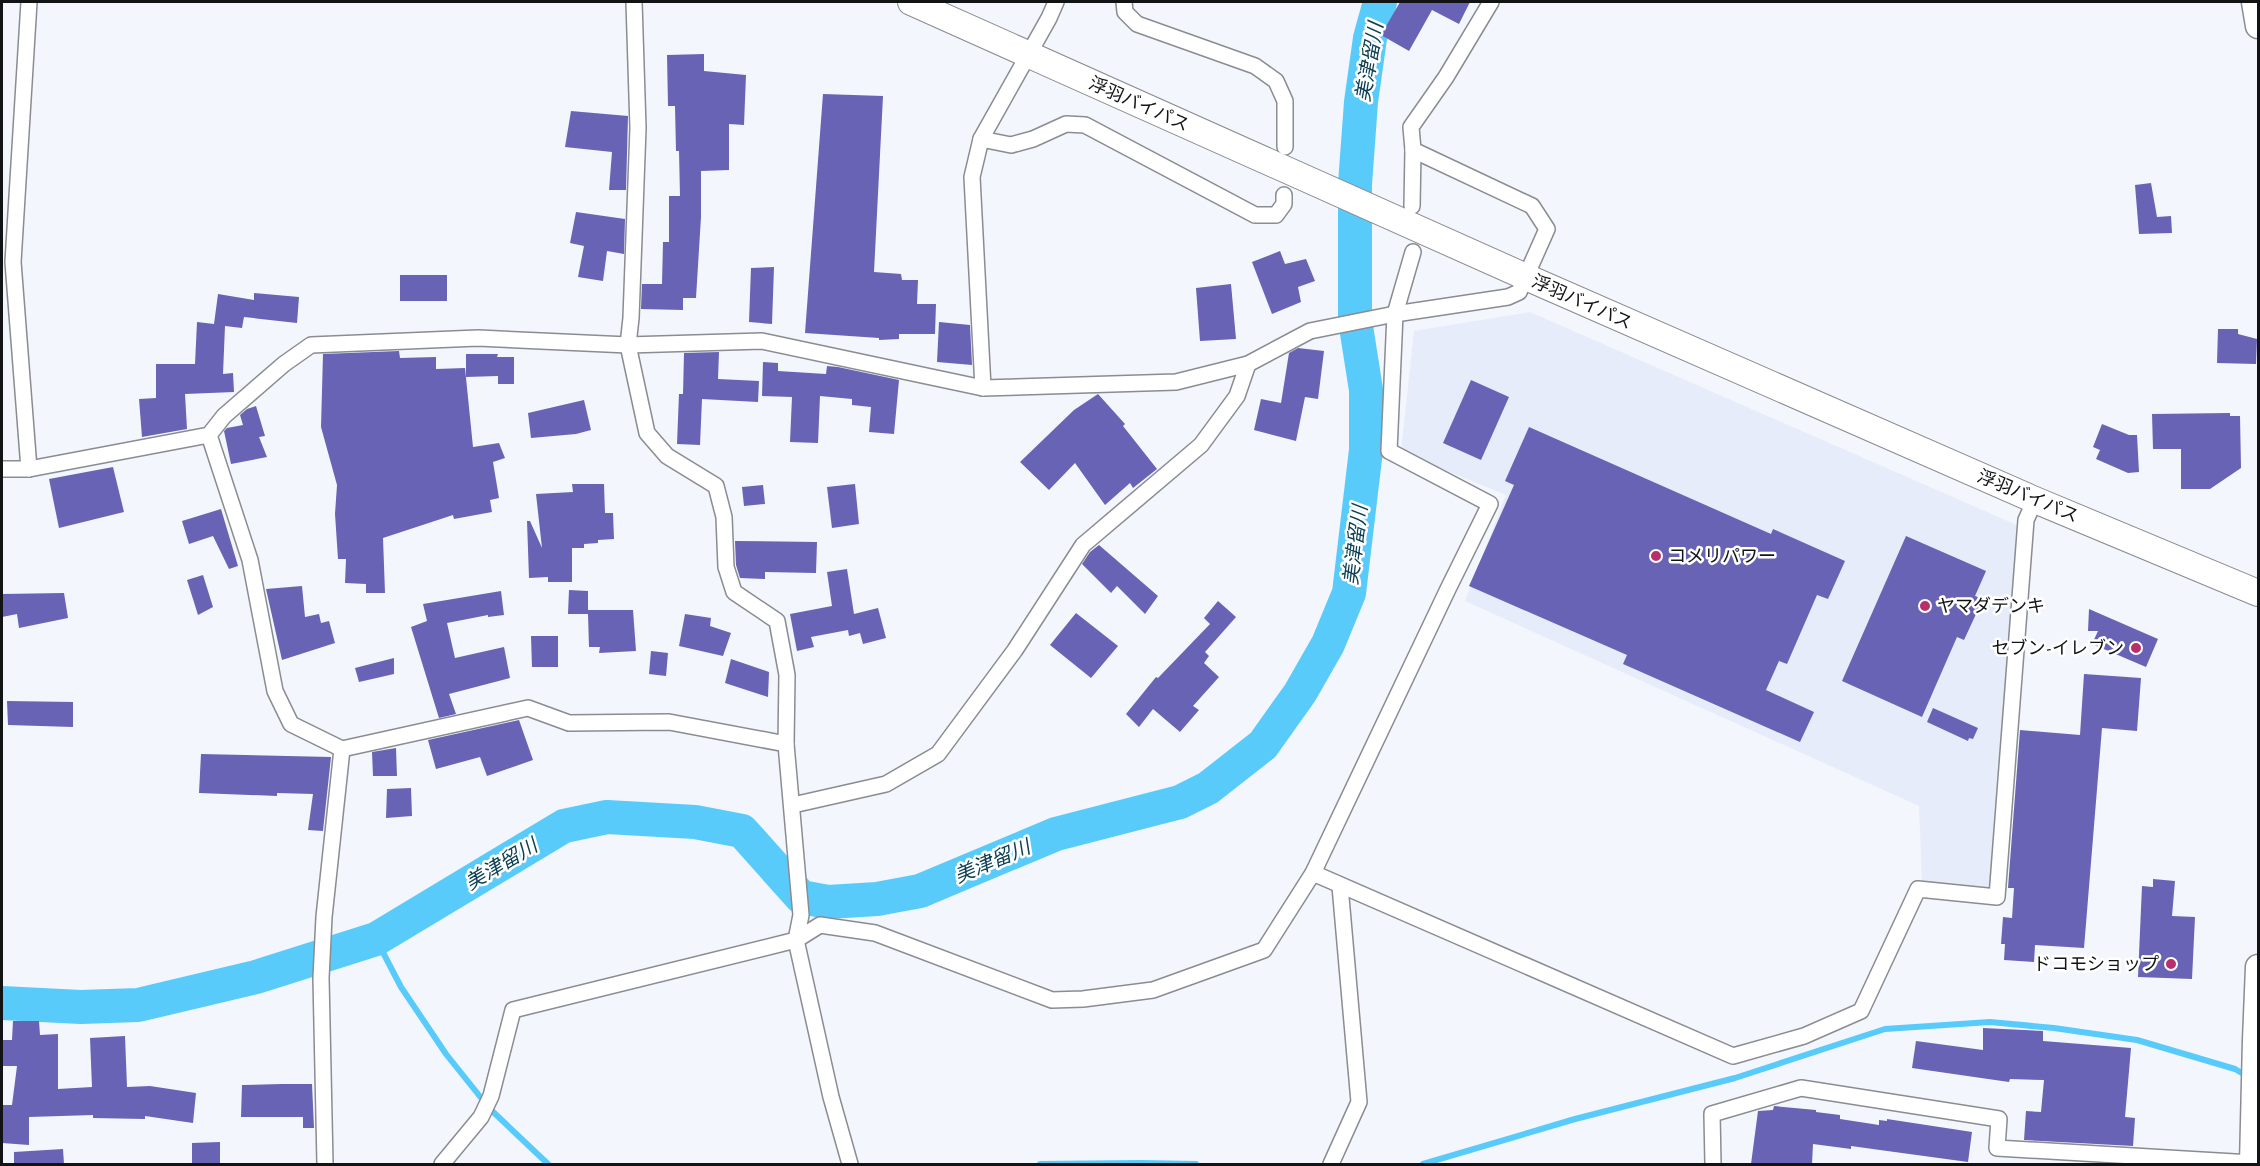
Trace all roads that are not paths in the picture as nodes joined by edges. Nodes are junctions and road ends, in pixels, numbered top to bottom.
1 (29, 2) edge
2 (634, 2) edge
3 (911, 2) edge
4 (1056, 2) edge
5 (1124, 2) edge
6 (1491, 2) edge
7 (2254, 2) edge
8 (2259, 26) edge
9 (1029, 53) junction
10 (981, 139) junction
11 (1285, 147) dead end
12 (1413, 150) junction
13 (1284, 195) dead end
14 (1412, 206) dead end
15 (1413, 252) dead end
16 (1526, 278) junction
17 (1395, 314) junction
18 (628, 345) junction
19 (1248, 364) junction
20 (983, 388) junction
21 (209, 435) junction
22 (29, 468) junction
23 (2, 469) edge
24 (2035, 500) junction
25 (2259, 593) edge
26 (786, 744) junction
27 (342, 749) junction
28 (793, 805) junction
29 (1313, 873) junction
30 (1340, 886) junction
31 (796, 940) junction
32 (2259, 967) edge
33 (325, 1164) edge
34 (442, 1164) edge
35 (850, 1164) edge
36 (1331, 1164) edge
37 (1713, 1164) edge
38 (2252, 1164) edge

1 - 22 street
2 - 18 street
3 - 9 highway, 浮羽バイパス
4 - 9 street
5 - 11 street
6 - 12 street
7 - 8 main road
9 - 10 street
9 - 16 highway, 浮羽バイパス
10 - 13 street
10 - 20 street
12 - 14 street
12 - 16 street
15 - 17 street
16 - 17 street
16 - 24 highway, 浮羽バイパス
17 - 19 street
17 - 29 street
18 - 20 street
18 - 21 street
18 - 26 street
19 - 20 street
19 - 28 street
21 - 22 street
21 - 27 street
22 - 23 street
24 - 25 highway, 浮羽バイパス
24 - 30 street
26 - 27 street
26 - 28 street
27 - 33 street
28 - 31 street
29 - 30 street
29 - 31 street
30 - 36 street
31 - 34 street
31 - 35 street
32 - 38 main road
37 - 38 street

